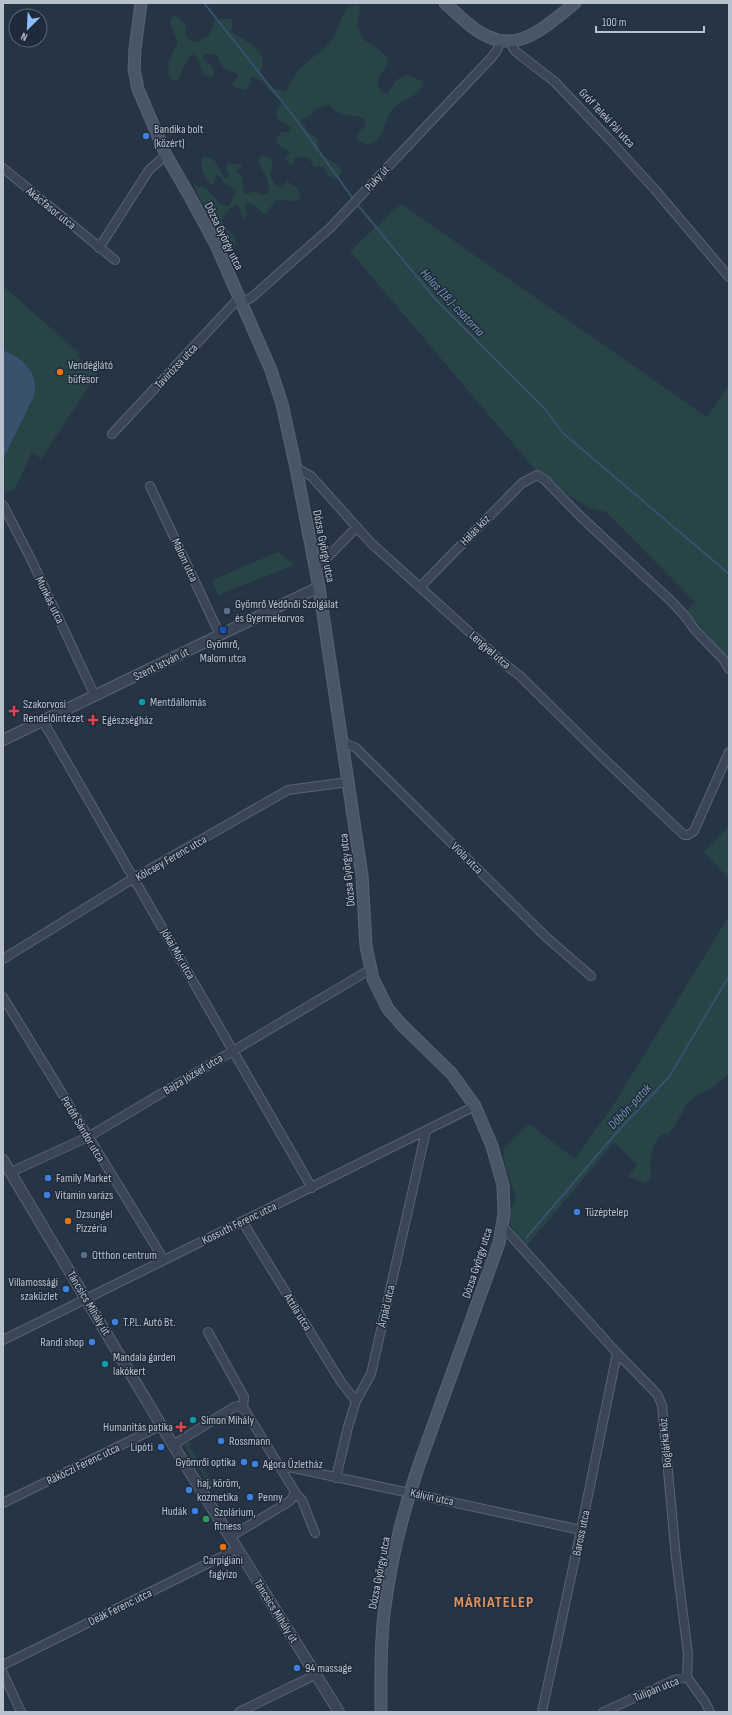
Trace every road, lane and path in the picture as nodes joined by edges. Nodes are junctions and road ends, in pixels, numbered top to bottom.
1 (141, 3) edge
2 (445, 3) edge
3 (575, 3) edge
4 (505, 41) junction
5 (166, 155) junction
6 (3, 168) edge
7 (99, 248) junction
8 (115, 260) dead end
9 (729, 277) edge
10 (240, 300) junction
11 (112, 434) dead end
12 (296, 468) junction
13 (150, 486) dead end
14 (3, 505) edge
15 (357, 527) junction
16 (316, 569) junction
17 (319, 587) junction
18 (420, 587) junction
19 (220, 635) junction
20 (729, 669) edge
21 (95, 696) junction
22 (43, 721) junction
23 (3, 740) edge
24 (342, 742) junction
25 (729, 752) edge
26 (348, 782) junction
27 (134, 878) junction
28 (3, 959) edge
29 (371, 969) junction
30 (591, 976) dead end
31 (3, 997) edge
32 (233, 1050) junction
33 (475, 1106) junction
34 (426, 1131) junction
35 (88, 1137) junction
36 (3, 1160) edge
37 (7, 1174) edge
38 (312, 1188) junction
39 (242, 1221) junction
40 (503, 1228) junction
41 (164, 1260) junction
42 (87, 1299) junction
43 (208, 1332) dead end
44 (3, 1340) edge
45 (617, 1353) junction
46 (356, 1401) junction
47 (243, 1408) junction
48 (162, 1425) junction
49 (173, 1444) junction
50 (283, 1471) junction
51 (336, 1478) junction
52 (294, 1490) junction
53 (410, 1492) junction
54 (3, 1503) edge
55 (582, 1530) junction
56 (315, 1533) dead end
57 (230, 1537) junction
58 (237, 1549) junction
59 (3, 1665) edge
60 (3, 1673) edge
61 (317, 1674) junction
62 (687, 1677) junction
63 (21, 1712) edge
64 (240, 1712) edge
65 (338, 1712) edge
66 (381, 1712) edge
67 (542, 1712) edge
68 (603, 1712) edge
69 (710, 1712) edge

1 - 5 main road, Dózsa György utca
2 - 4 main road
3 - 4 main road
4 - 9 street, Gróf Teleki Pál utca
4 - 10 street, Puky út
5 - 7 street
5 - 10 main road, Dózsa György utca
6 - 7 street, Akácfasor utca
7 - 8 street, Akácfasor utca
10 - 11 street, Tavirózsa utca
10 - 12 main road, Dózsa György utca
12 - 15 street, Lengyel utca
12 - 16 main road, Dózsa György utca
13 - 19 street, Malom utca
14 - 21 street, Munkás utca
15 - 16 street
15 - 18 street, Lengyel utca
16 - 17 main road, Dózsa György utca
17 - 19 street, Szent István út
17 - 24 main road, Dózsa György utca
18 - 20 street, Halas köz
18 - 25 street, Lengyel utca
19 - 21 street, Szent István út
21 - 22 street, Szent István út
22 - 23 street, Szent István út
22 - 27 street, Jókai Mór utca
24 - 26 main road, Dózsa György utca
24 - 30 street, Viola utca
26 - 27 street, Kölcsey Ferenc utca
26 - 29 main road, Dózsa György utca
27 - 28 street, Kölcsey Ferenc utca
27 - 32 street, Jókai Mór utca
29 - 32 street, Bajza József utca
29 - 33 main road, Dózsa György utca
31 - 35 street, Petőfi Sándor utca
32 - 35 street, Bajza József utca
32 - 38 street, Jókai Mór utca
33 - 34 street, Kossuth Ferenc utca
33 - 40 main road, Dózsa György utca
34 - 38 street, Kossuth Ferenc utca
34 - 46 street, Árpád utca
35 - 37 street, Bajza József utca
35 - 41 street, Petőfi Sándor utca
36 - 37 street, Táncsics Mihály út
37 - 42 street, Táncsics Mihály út
38 - 39 street, Kossuth Ferenc utca
39 - 41 street, Kossuth Ferenc utca
39 - 46 street, Attila utca
40 - 45 street, Boglárka köz
40 - 53 main road, Dózsa György utca
41 - 42 street, Kossuth Ferenc utca
42 - 44 street, Kossuth Ferenc utca
42 - 48 street, Táncsics Mihály út
43 - 47 street
45 - 55 street, Baross utca
45 - 62 street, Boglárka köz
46 - 51 street, Árpád utca
47 - 49 street
47 - 50 street
48 - 49 street, Táncsics Mihály út
48 - 54 street, Rákóczi Ferenc utca
49 - 57 street, Táncsics Mihály út
50 - 51 street, Kálvin utca
50 - 52 street
51 - 53 street, Kálvin utca
52 - 56 street
52 - 57 street
53 - 55 street, Kálvin utca
53 - 66 main road, Dózsa György utca
55 - 67 street, Baross utca
57 - 58 street, Táncsics Mihály út
58 - 59 street, Deák Ferenc utca
58 - 61 street, Táncsics Mihály út
60 - 63 street
61 - 64 street
61 - 65 street, Táncsics Mihály út
62 - 68 street, Tulipán utca
62 - 69 street

